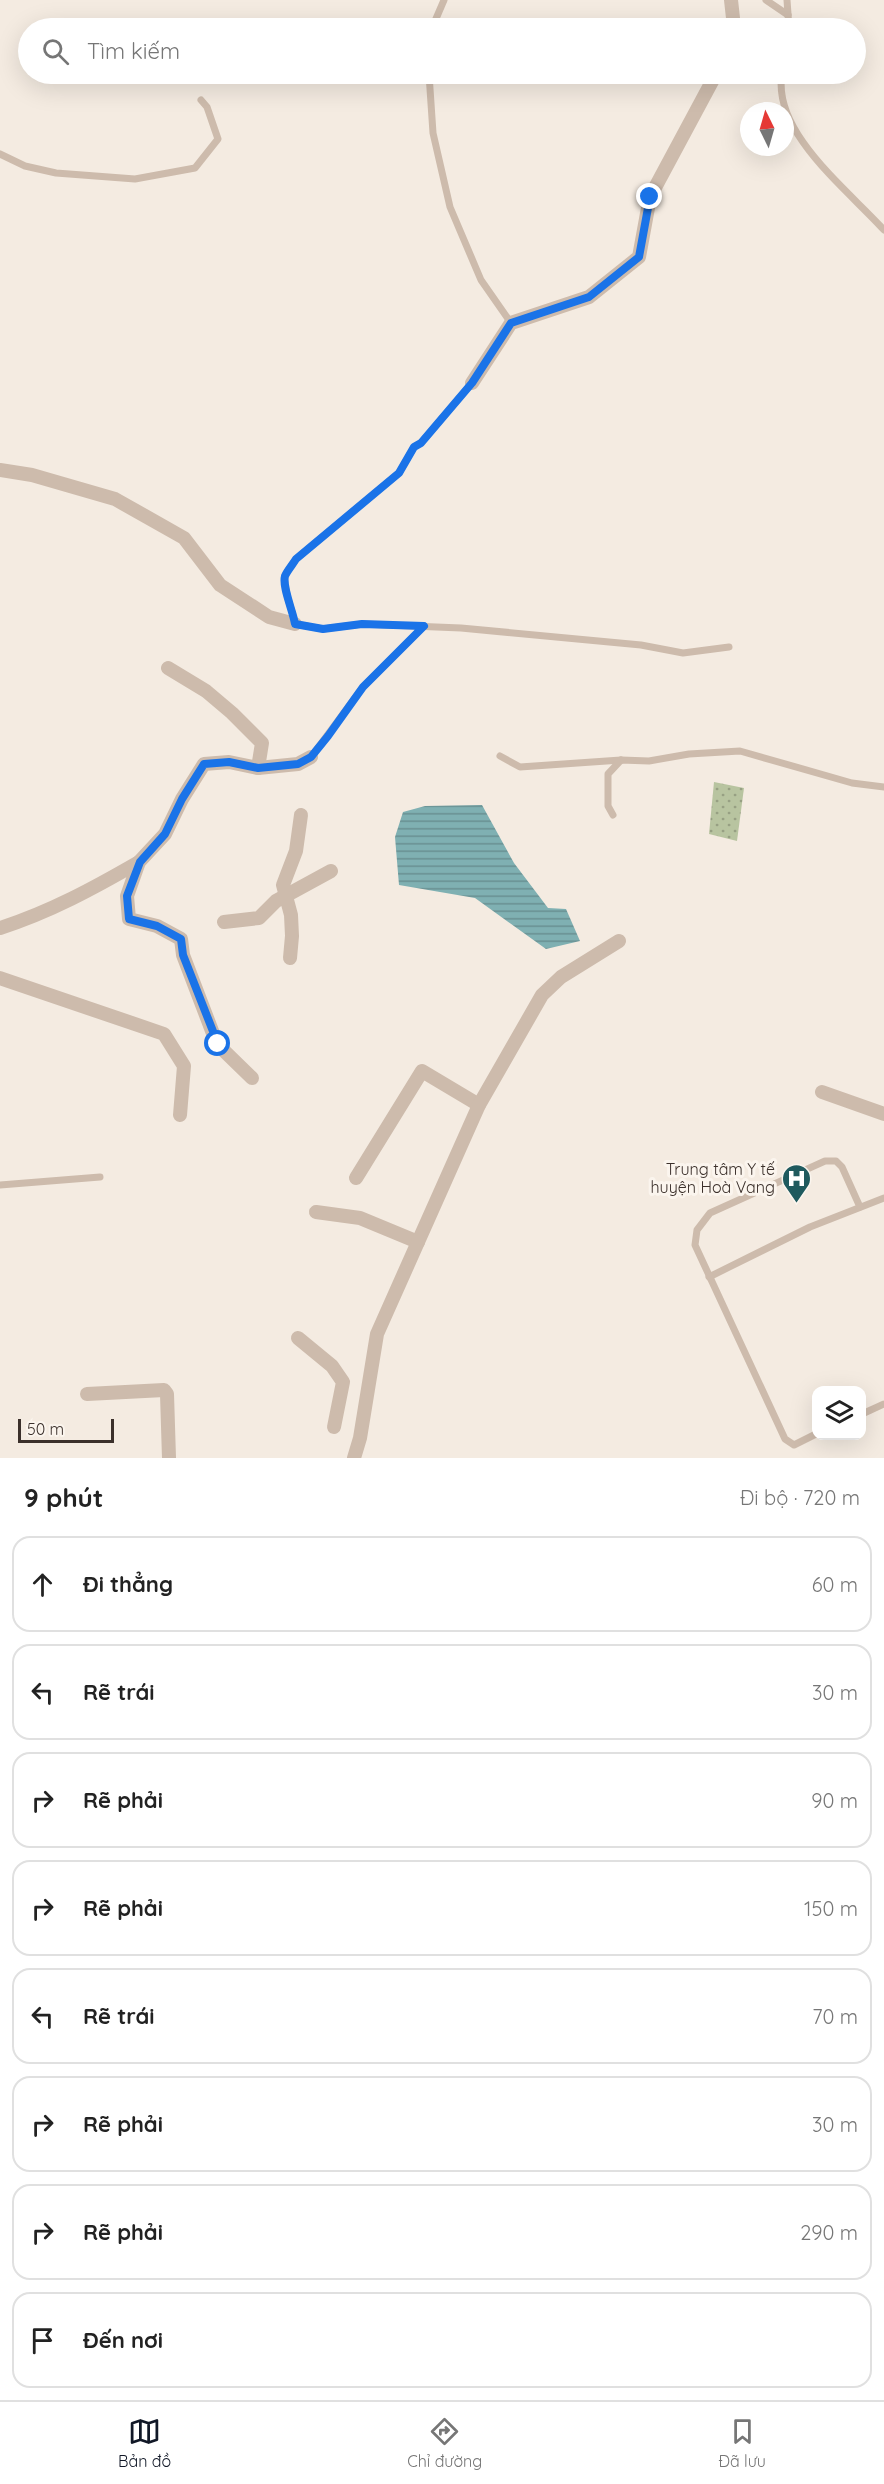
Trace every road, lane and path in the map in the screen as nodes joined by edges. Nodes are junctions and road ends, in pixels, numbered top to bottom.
1 (444, 0) edge
2 (731, 0) edge
3 (766, 0) edge
4 (787, 0) edge
5 (788, 15) junction
6 (436, 18) edge
7 (733, 18) edge
8 (788, 18) edge
9 (430, 84) edge
10 (711, 84) edge
11 (781, 84) edge
12 (201, 100) dead end
13 (0, 154) edge
14 (884, 230) edge
15 (511, 323) junction
16 (472, 383) joint
17 (0, 470) edge
18 (295, 624) junction
19 (424, 626) junction
20 (729, 647) dead end
21 (168, 668) dead end
22 (500, 756) dead end
23 (311, 757) joint
24 (621, 760) junction
25 (258, 768) junction
26 (884, 787) edge
27 (301, 815) dead end
28 (613, 815) dead end
29 (140, 862) junction
30 (331, 871) dead end
31 (286, 896) junction
32 (224, 922) dead end
33 (0, 928) edge
34 (619, 941) dead end
35 (290, 958) dead end
36 (0, 978) edge
37 (252, 1078) dead end
38 (822, 1092) dead end
39 (479, 1105) junction
40 (884, 1114) edge
41 (180, 1115) dead end
42 (100, 1177) dead end
43 (356, 1178) dead end
44 (0, 1185) edge
45 (884, 1198) edge
46 (860, 1207) junction
47 (316, 1212) dead end
48 (418, 1242) junction
49 (709, 1277) junction
50 (298, 1338) dead end
51 (87, 1394) dead end
52 (884, 1404) edge
53 (866, 1412) edge
54 (334, 1426) dead end
55 (812, 1436) edge
56 (169, 1458) edge
57 (354, 1458) edge

1 - 6 lane
2 - 7 street
3 - 5 lane
4 - 5 lane
5 - 8 lane
9 - 15 lane
10 - 15 street
11 - 14 lane
12 - 13 lane
15 - 16 street
16 - 18 lane
17 - 18 street
18 - 19 lane
19 - 20 lane
19 - 23 lane
21 - 25 street
22 - 24 lane
23 - 25 street
24 - 26 lane
24 - 28 lane
25 - 29 street
27 - 31 street
29 - 33 street
29 - 37 street
30 - 31 street
31 - 32 street
31 - 35 street
34 - 39 street
36 - 41 street
38 - 40 street
39 - 43 street
39 - 48 street
42 - 44 lane
45 - 46 lane
46 - 49 lane
46 - 49 lane
47 - 48 street
48 - 57 street
49 - 55 lane
50 - 54 street
51 - 56 street
52 - 53 lane

